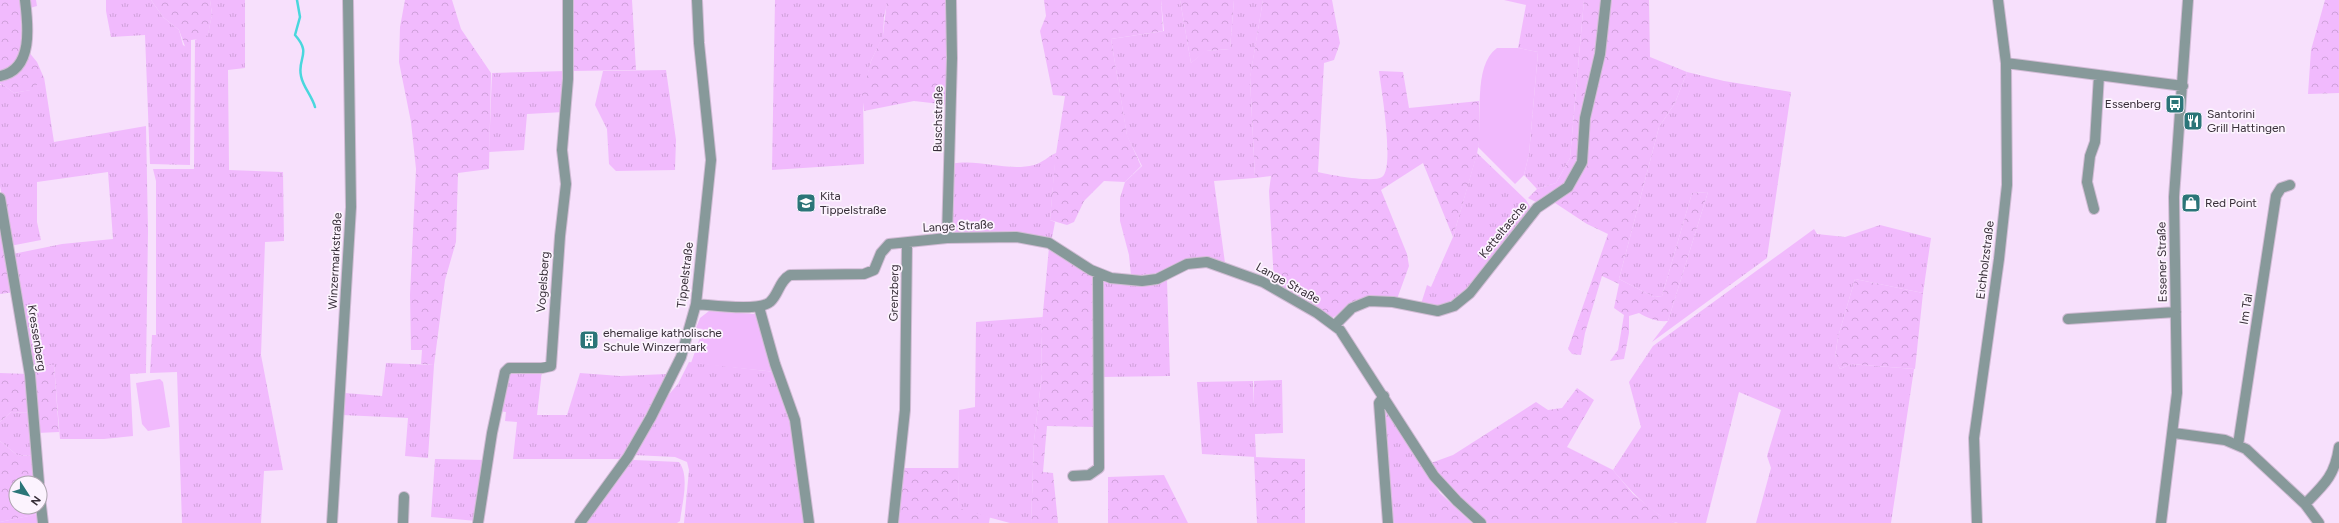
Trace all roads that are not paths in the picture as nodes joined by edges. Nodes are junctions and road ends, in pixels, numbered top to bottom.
1 (25, 0) edge
2 (348, 0) edge
3 (568, 0) edge
4 (697, 0) edge
5 (951, 0) edge
6 (1606, 0) edge
7 (1998, 0) edge
8 (2188, 0) edge
9 (2006, 63) junction
10 (2099, 75) junction
11 (0, 76) edge
12 (2183, 86) junction
13 (2290, 185) dead end
14 (0, 198) edge
15 (2094, 209) dead end
16 (947, 238) junction
17 (907, 243) junction
18 (1098, 274) junction
19 (696, 304) junction
20 (759, 307) junction
21 (2176, 312) junction
22 (2068, 318) dead end
23 (1335, 325) junction
24 (1384, 396) junction
25 (2174, 433) junction
26 (2238, 445) junction
27 (2339, 447) edge
28 (38, 475) edge
29 (1073, 476) dead end
30 (404, 497) dead end
31 (2305, 504) junction
32 (332, 523) edge
33 (403, 523) edge
34 (478, 523) edge
35 (580, 523) edge
36 (809, 523) edge
37 (893, 523) edge
38 (1388, 523) edge
39 (1481, 523) edge
40 (1977, 523) edge
41 (2162, 523) edge
42 (2319, 523) edge

1 - 11 street
2 - 32 street, Winzermarkstraße
3 - 34 street, Vogelsberg
4 - 19 street, Tippelstraße
5 - 16 street, Buschstraße
6 - 23 street, Ketteltasche
7 - 9 street, Eichholzstraße
8 - 12 street, Essener Straße
9 - 10 street
9 - 40 street, Eichholzstraße
10 - 12 street
10 - 15 street
12 - 21 street, Essener Straße
13 - 26 street, Im Tal
14 - 28 street, Kressenberg
16 - 17 street, Lange Straße
16 - 18 street, Lange Straße
17 - 20 street, Grenzberg
17 - 37 street, Grenzberg
18 - 23 street, Lange Straße
18 - 29 street
19 - 20 street
19 - 35 street, Tippelstraße
20 - 36 street
21 - 22 street
21 - 25 street, Essener Straße
23 - 24 street, Lange Straße
24 - 38 street
24 - 39 street, Lange Straße
25 - 26 street
25 - 41 street, Essener Straße
26 - 31 street
27 - 31 street
30 - 33 street
31 - 42 street

